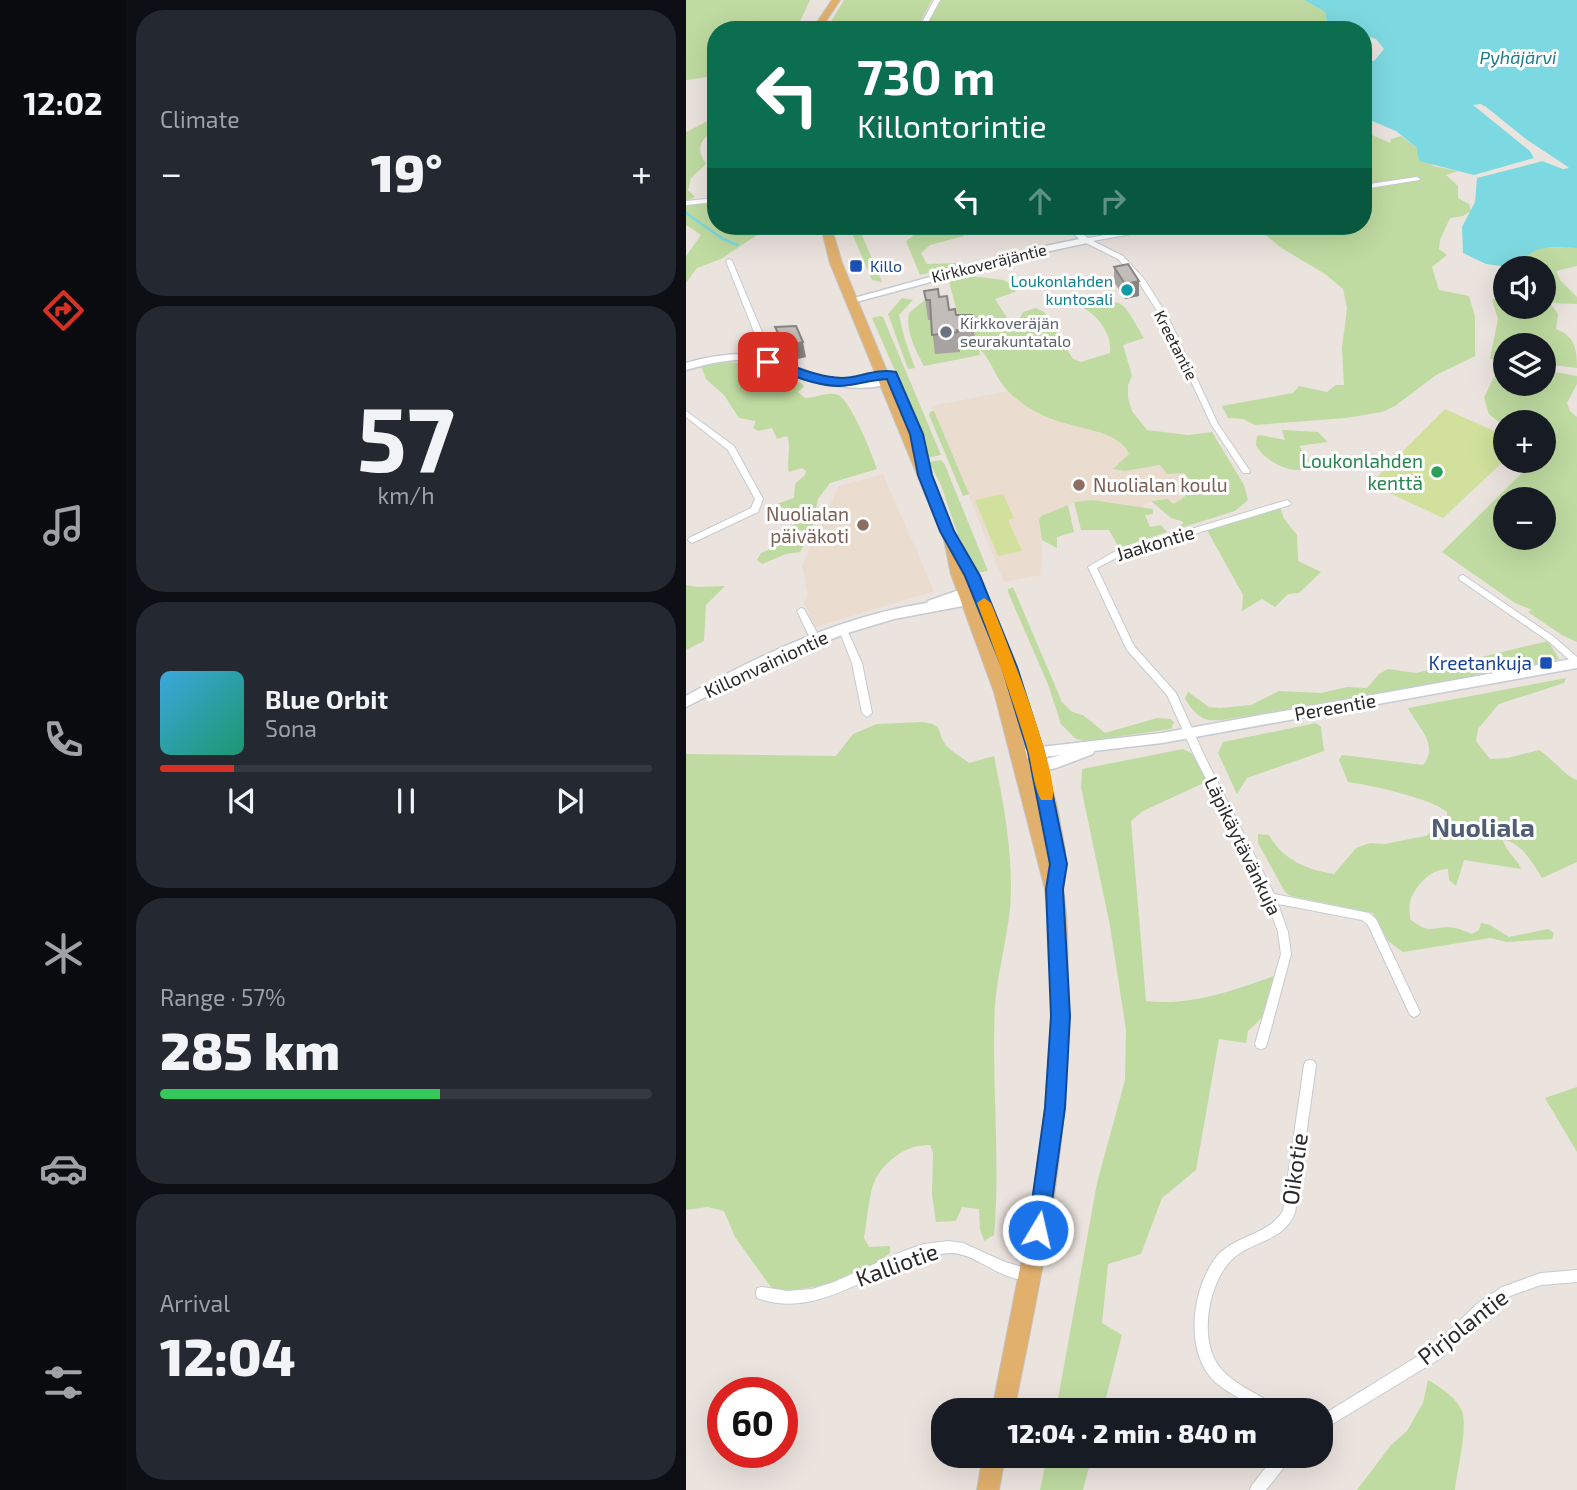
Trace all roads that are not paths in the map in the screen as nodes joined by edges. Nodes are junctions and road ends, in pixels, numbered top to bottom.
1 (829, 0) edge
2 (836, 0) edge
3 (937, 0) edge
4 (820, 21) edge
5 (822, 21) edge
6 (926, 21) edge
7 (1416, 179) dead end
8 (1372, 186) edge
9 (707, 201) edge
10 (686, 203) edge
11 (830, 235) edge
12 (1078, 235) edge
13 (1116, 235) edge
14 (1084, 241) junction
15 (729, 261) dead end
16 (854, 296) junction
17 (758, 358) junction
18 (686, 367) edge
19 (887, 377) junction
20 (686, 414) edge
21 (1246, 471) dead end
22 (1287, 503) dead end
23 (692, 540) dead end
24 (1463, 578) dead end
25 (973, 595) junction
26 (801, 611) dead end
27 (844, 630) junction
28 (814, 638) junction
29 (1577, 663) edge
30 (686, 702) edge
31 (867, 713) dead end
32 (1189, 733) junction
33 (1039, 759) junction
34 (1021, 762) junction
35 (1055, 889) junction
36 (1271, 898) junction
37 (1414, 1012) dead end
38 (1261, 1044) dead end
39 (1310, 1065) dead end
40 (1030, 1274) junction
41 (1577, 1276) edge
42 (762, 1293) dead end
43 (1005, 1398) edge
44 (1253, 1398) edge
45 (1333, 1417) edge
46 (992, 1468) edge
47 (1274, 1468) edge
48 (988, 1490) edge
49 (1257, 1490) edge

1 - 4 main road
2 - 5 main road
3 - 6 street
7 - 8 street
9 - 10 street
11 - 16 main road
12 - 14 street
13 - 14 street, Kirkkoveräjäntie
14 - 16 street, Kirkkoveräjäntie
14 - 21 street, Kreetantie
15 - 17 street
16 - 19 main road
17 - 18 street
17 - 19 street
19 - 25 main road
20 - 23 street
22 - 32 street, Jaakontie
24 - 29 street
25 - 27 street, Killonvainiontie
25 - 33 main road
25 - 34 main road
26 - 28 street
27 - 28 street, Killonvainiontie
27 - 31 street
28 - 30 street, Killonvainiontie
29 - 32 street, Pereentie
32 - 33 street, Pereentie
32 - 36 street, Läpikäytävänkuja
33 - 34 street, Pereentie
33 - 35 main road
34 - 35 main road
35 - 40 main road
36 - 37 street
36 - 38 street, Läpikäytävänkuja
39 - 44 street, Oikotie
40 - 42 street, Kalliotie
40 - 43 main road
41 - 45 street, Pirjolantie
46 - 48 main road
47 - 49 street

